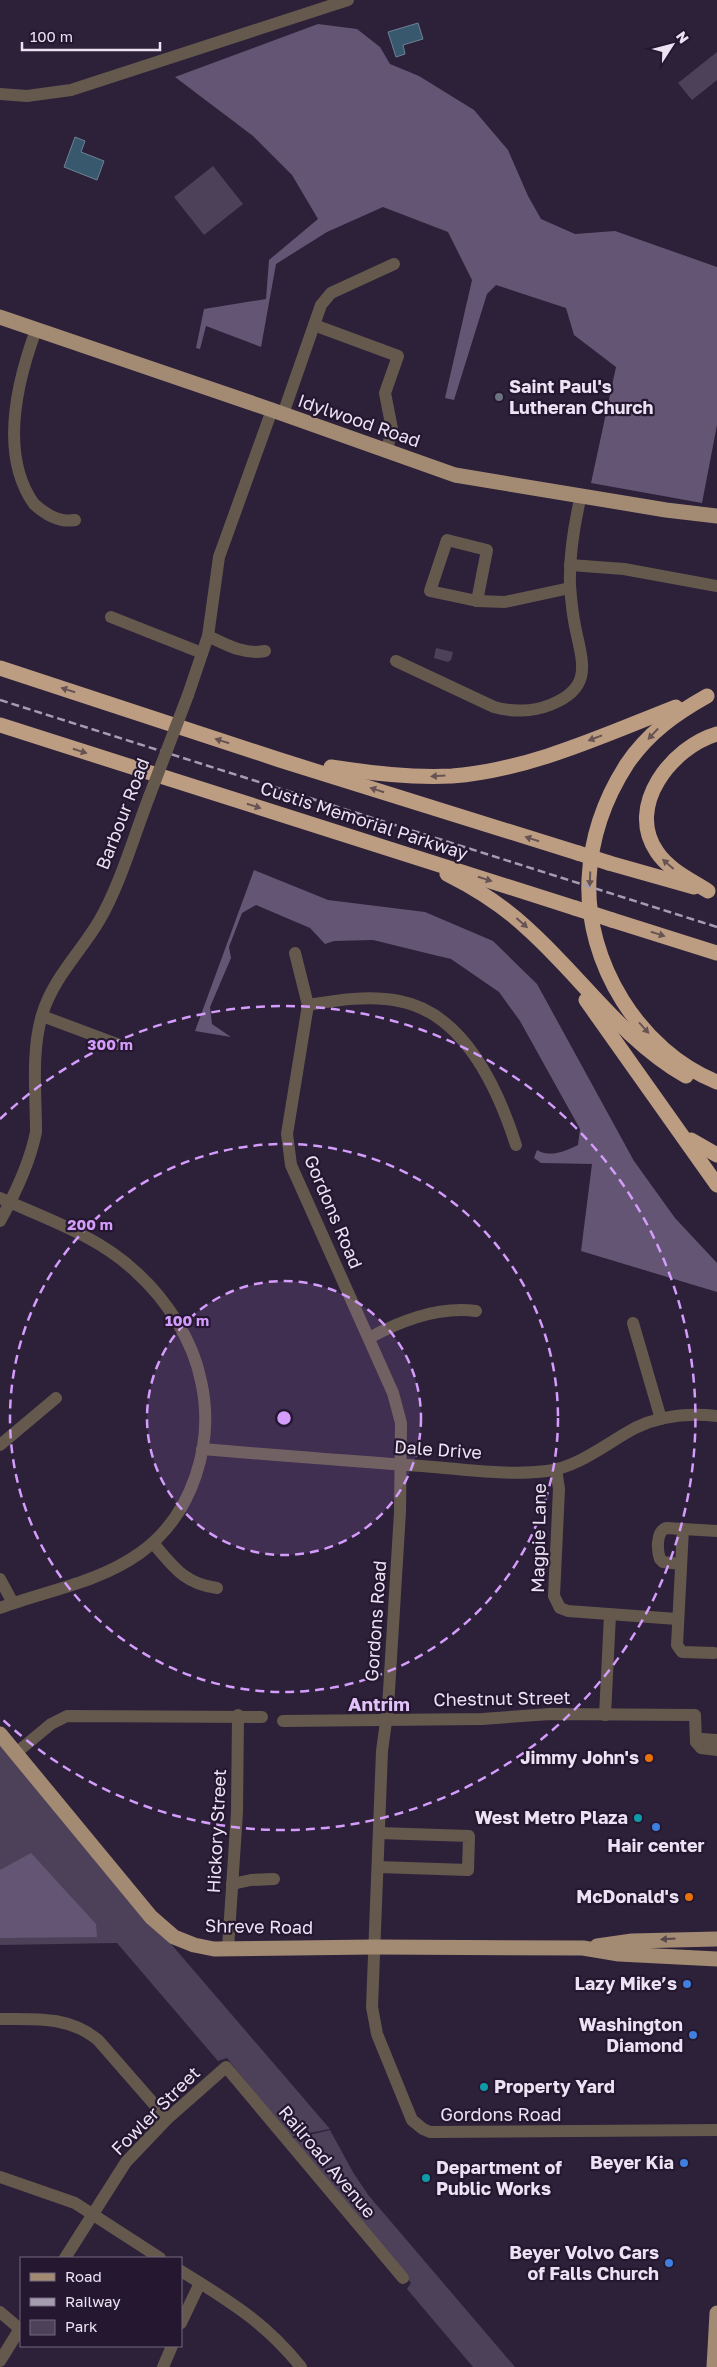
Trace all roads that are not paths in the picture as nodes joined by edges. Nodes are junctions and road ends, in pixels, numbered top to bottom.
1 (348, 0) edge
2 (0, 94) edge
3 (394, 264) dead end
4 (0, 317) edge
5 (314, 325) junction
6 (36, 330) junction
7 (277, 412) junction
8 (387, 450) junction
9 (581, 495) junction
10 (717, 516) edge
11 (75, 520) dead end
12 (570, 565) junction
13 (717, 586) edge
14 (570, 588) junction
15 (477, 602) junction
16 (111, 617) dead end
17 (208, 636) junction
18 (265, 652) dead end
19 (202, 653) junction
20 (396, 661) dead end
21 (0, 668) edge
22 (712, 694) edge
23 (0, 726) edge
24 (717, 734) edge
25 (280, 760) junction
26 (372, 843) junction
27 (713, 893) edge
28 (546, 947) junction
29 (295, 953) dead end
30 (717, 953) edge
31 (308, 1005) junction
32 (42, 1016) junction
33 (117, 1044) dead end
34 (717, 1082) edge
35 (717, 1087) edge
36 (678, 1127) junction
37 (516, 1146) dead end
38 (717, 1155) edge
39 (717, 1184) edge
40 (5, 1200) edge
41 (0, 1220) edge
42 (476, 1311) dead end
43 (633, 1323) dead end
44 (369, 1338) junction
45 (56, 1398) dead end
46 (717, 1416) edge
47 (661, 1419) junction
48 (0, 1445) edge
49 (202, 1449) junction
50 (400, 1465) junction
51 (556, 1469) junction
52 (683, 1529) junction
53 (717, 1531) edge
54 (153, 1543) junction
55 (681, 1564) junction
56 (0, 1579) edge
57 (217, 1588) dead end
58 (13, 1603) junction
59 (0, 1608) edge
60 (610, 1615) junction
61 (677, 1619) junction
62 (714, 1653) dead end
63 (238, 1715) junction
64 (605, 1715) junction
65 (262, 1717) dead end
66 (386, 1719) junction
67 (283, 1721) dead end
68 (0, 1734) edge
69 (717, 1740) edge
70 (696, 1742) junction
71 (717, 1750) edge
72 (16, 1753) junction
73 (379, 1833) junction
74 (378, 1867) junction
75 (274, 1879) dead end
76 (232, 1884) junction
77 (717, 1939) edge
78 (374, 1947) junction
79 (228, 1948) junction
80 (583, 1948) junction
81 (717, 1959) edge
82 (0, 2019) edge
83 (226, 2067) joint
84 (167, 2119) junction
85 (717, 2130) edge
86 (0, 2177) edge
87 (93, 2213) junction
88 (66, 2257) edge
89 (159, 2257) edge
90 (182, 2272) edge
91 (403, 2278) dead end
92 (200, 2283) junction
93 (0, 2312) edge
94 (717, 2313) edge
95 (182, 2321) edge
96 (20, 2327) edge
97 (20, 2330) edge
98 (172, 2347) edge
99 (0, 2361) edge
100 (164, 2367) edge
101 (301, 2367) edge
102 (714, 2367) edge

1 - 2 street
3 - 5 street, Barbour Road
4 - 6 main road, Idylwood Road
5 - 7 street, Barbour Road
5 - 8 street
6 - 7 main road, Idylwood Road
6 - 11 street
7 - 8 main road, Idylwood Road
7 - 17 street, Barbour Road
8 - 9 main road, Idylwood Road
9 - 10 main road, Idylwood Road
9 - 12 street
12 - 13 street
12 - 14 street
14 - 15 street
14 - 20 street
15 - 15 street
16 - 19 street
17 - 18 street
17 - 19 street, Barbour Road
19 - 32 street, Barbour Road, bridge
25 -> 21 highway, Custis Memorial Parkway
22 -> 25 highway
22 -> 34 highway
23 -> 26 highway, Custis Memorial Parkway
27 -> 24 highway
27 -> 25 highway, Custis Memorial Parkway, bridge
26 -> 28 highway
26 -> 30 highway, Custis Memorial Parkway, bridge
28 - 35 highway
28 - 36 highway
29 - 31 street, Gordons Road
31 - 37 street
31 - 44 street, Gordons Road
32 - 33 street
32 - 40 street, Barbour Road
36 - 38 highway
36 - 39 highway
40 - 41 street, Barbour Road
40 - 49 street
42 - 44 street
43 - 47 street
44 - 50 street, Gordons Road
45 - 48 street
46 - 47 street, Dale Drive
47 - 51 street, Dale Drive
49 - 50 street, Dale Drive
49 - 54 street
50 - 51 street, Dale Drive
50 - 66 street, Gordons Road
51 - 60 street, Magpie Lane
52 - 53 street
52 - 55 street
52 - 55 street
54 - 57 street
54 - 58 street
55 - 61 street
56 - 58 street
58 - 59 street
60 - 61 street, Magpie Lane
60 - 64 street
61 - 62 street
63 - 65 street
63 - 72 street
63 - 76 street, Hickory Street
64 - 66 street, Chestnut Street
64 - 70 street, Chestnut Street
66 - 67 street, Chestnut Street
66 - 73 street, Gordons Road
68 - 72 main road, Shreve Road
69 - 70 street
70 - 71 street
72 - 79 main road, Shreve Road
73 - 74 street, Gordons Road
73 - 74 street
74 - 78 street, Gordons Road
75 - 76 street
76 - 79 street, Hickory Street
77 -> 80 main road, Shreve Road
78 - 79 main road, Shreve Road
78 - 80 main road, Shreve Road
78 - 85 street, Gordons Road
80 - 81 main road, Shreve Road
82 - 84 street
83 - 84 street, Fowler Street
83 - 91 street, Railroad Avenue
84 - 87 street, Fowler Street
86 - 87 street
87 - 88 street, Fowler Street
87 - 89 street
90 - 92 street
92 - 95 street
92 - 101 street
93 - 96 street
94 - 102 main road
97 - 99 street
98 - 100 street

